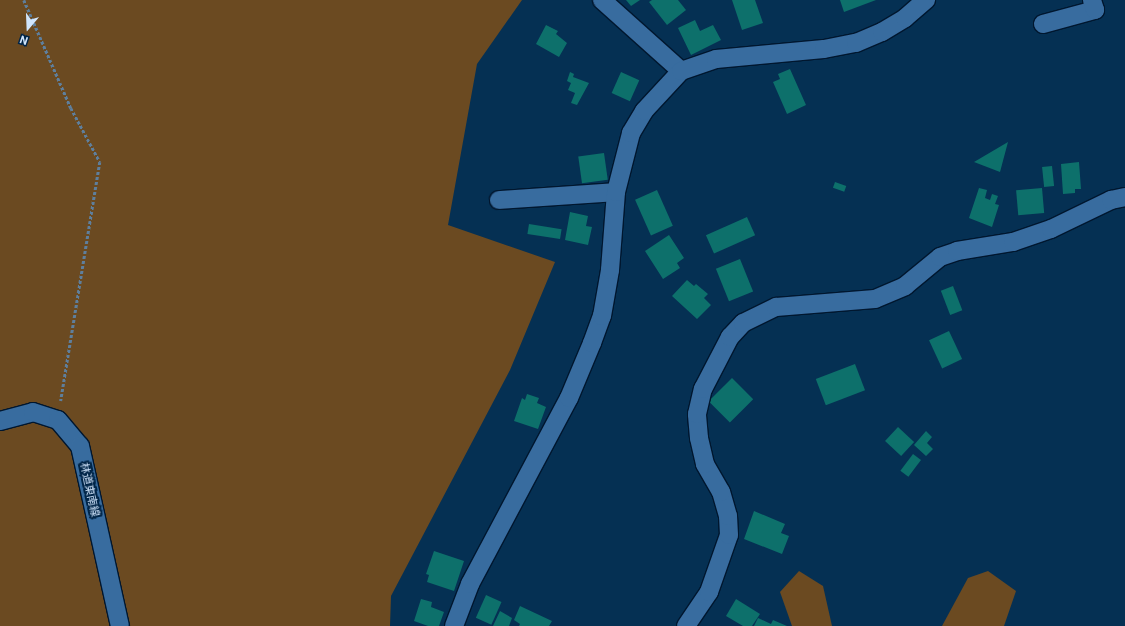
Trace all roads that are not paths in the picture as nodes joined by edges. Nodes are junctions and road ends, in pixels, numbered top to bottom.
1 (602, 0) edge
2 (926, 0) edge
3 (1092, 0) edge
4 (1043, 24) dead end
5 (681, 71) junction
6 (616, 192) junction
7 (1125, 197) edge
8 (499, 200) dead end
9 (0, 421) edge
10 (120, 626) edge
11 (454, 626) edge
12 (686, 626) edge

1 - 5 street
2 - 5 street
3 - 4 street
5 - 6 street
6 - 8 street
6 - 11 street
7 - 12 street
9 - 10 street, 林道東南線

